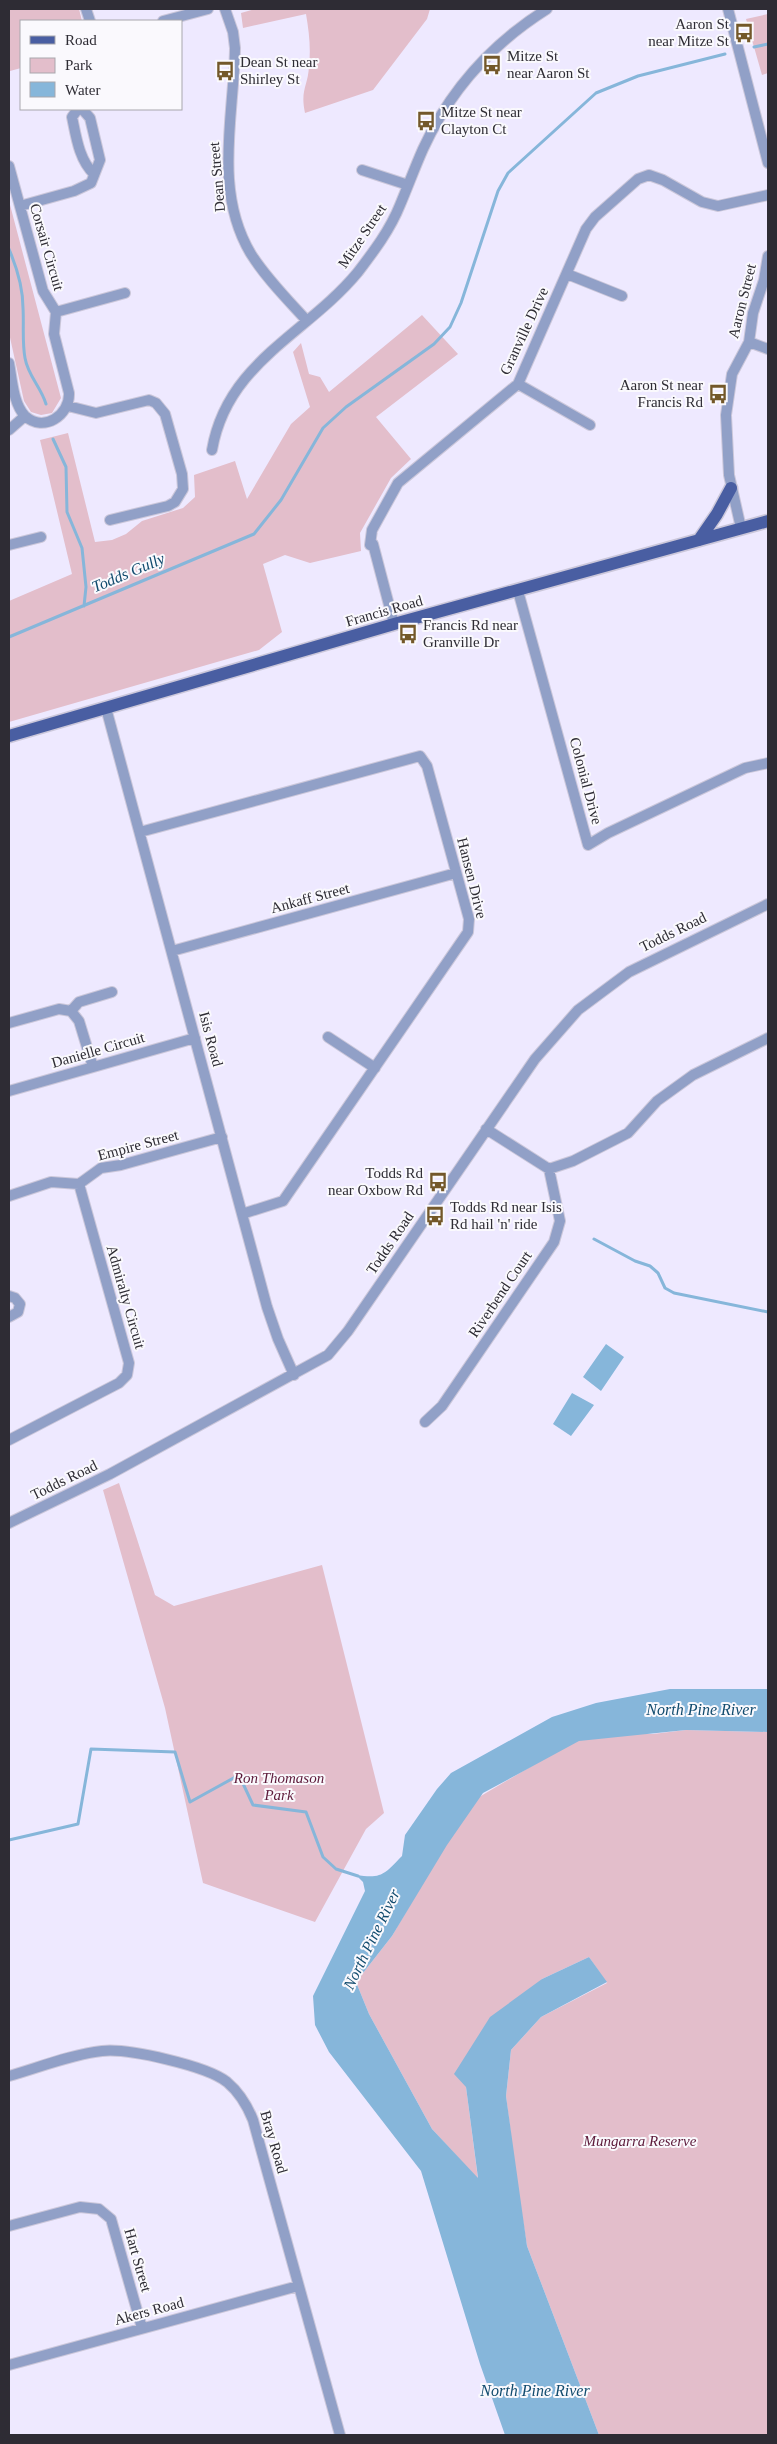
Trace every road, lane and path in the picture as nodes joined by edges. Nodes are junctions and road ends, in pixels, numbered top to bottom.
1 (208, 9) edge
2 (225, 9) edge
3 (547, 9) edge
4 (728, 9) edge
5 (167, 20) edge
6 (77, 110) edge
7 (83, 110) edge
8 (768, 163) edge
9 (9, 166) edge
10 (362, 170) dead end
11 (94, 174) junction
12 (408, 185) junction
13 (768, 194) edge
14 (20, 206) junction
15 (768, 256) edge
16 (567, 274) junction
17 (125, 294) dead end
18 (622, 296) dead end
19 (56, 312) junction
20 (307, 321) junction
21 (749, 342) junction
22 (768, 349) edge
23 (9, 363) edge
24 (518, 384) junction
25 (68, 406) junction
26 (25, 416) junction
27 (590, 425) dead end
28 (9, 430) edge
29 (212, 450) dead end
30 (732, 488) junction
31 (110, 520) dead end
32 (768, 521) edge
33 (741, 528) junction
34 (41, 537) dead end
35 (698, 540) junction
36 (9, 545) edge
37 (518, 591) junction
38 (394, 624) junction
39 (106, 708) junction
40 (9, 736) edge
41 (768, 763) edge
42 (140, 832) junction
43 (456, 873) junction
44 (768, 904) edge
45 (172, 952) junction
46 (112, 992) dead end
47 (71, 1011) junction
48 (9, 1023) edge
49 (328, 1037) dead end
50 (195, 1038) junction
51 (768, 1038) edge
52 (93, 1067) junction
53 (375, 1068) junction
54 (9, 1091) edge
55 (486, 1129) junction
56 (222, 1138) junction
57 (549, 1169) junction
58 (79, 1184) junction
59 (9, 1196) edge
60 (242, 1214) junction
61 (9, 1296) edge
62 (9, 1317) edge
63 (294, 1374) junction
64 (426, 1422) dead end
65 (9, 1440) edge
66 (9, 1523) edge
67 (9, 2076) edge
68 (9, 2226) edge
69 (298, 2286) junction
70 (142, 2328) junction
71 (9, 2365) edge
72 (340, 2435) edge

1 - 5 street
2 - 20 street, Dean Street
3 - 12 street, Mitze Street
4 - 8 street
6 - 11 street
7 - 11 street
9 - 14 street, Corsair Circuit
10 - 12 street
11 - 14 street
12 - 20 street, Mitze Street
13 - 16 street, Granville Drive
14 - 19 street, Corsair Circuit
15 - 21 street, Aaron Street
16 - 18 street
16 - 24 street, Granville Drive
17 - 19 street
19 - 25 street, Corsair Circuit
20 - 29 street, Mitze Street
21 - 22 street
21 - 30 street, Aaron Street
23 - 26 street
24 - 27 street
24 - 38 street, Granville Drive
25 - 26 street
25 - 31 street
26 - 28 street
30 - 33 street, Aaron Street
30 - 35 main road
32 - 33 main road, Francis Road
33 - 35 main road, Francis Road
34 - 36 street
35 - 37 main road, Francis Road
37 - 38 main road, Francis Road
37 - 41 street, Colonial Drive
38 - 39 main road, Francis Road
39 - 40 main road, Francis Road
39 - 42 street, Isis Road
42 - 43 street, Hansen Drive
42 - 45 street, Isis Road
43 - 45 street, Ankaff Street
43 - 53 street, Hansen Drive
44 - 55 street, Todds Road
45 - 50 street, Isis Road
46 - 47 street
47 - 48 street
47 - 52 street
49 - 53 street
50 - 52 street, Danielle Circuit
50 - 56 street, Isis Road
51 - 57 street
52 - 54 street, Danielle Circuit
53 - 60 street, Hansen Drive
55 - 57 street
55 - 63 street, Todds Road
56 - 58 street, Empire Street
56 - 60 street, Isis Road
57 - 64 street, Riverbend Court
58 - 59 street
58 - 65 street, Admiralty Circuit
60 - 63 street, Isis Road
61 - 62 street
63 - 66 street, Todds Road
67 - 69 street, Bray Road
68 - 70 street, Hart Street
69 - 70 street, Akers Road
69 - 72 street, Bray Road
70 - 71 street, Akers Road

